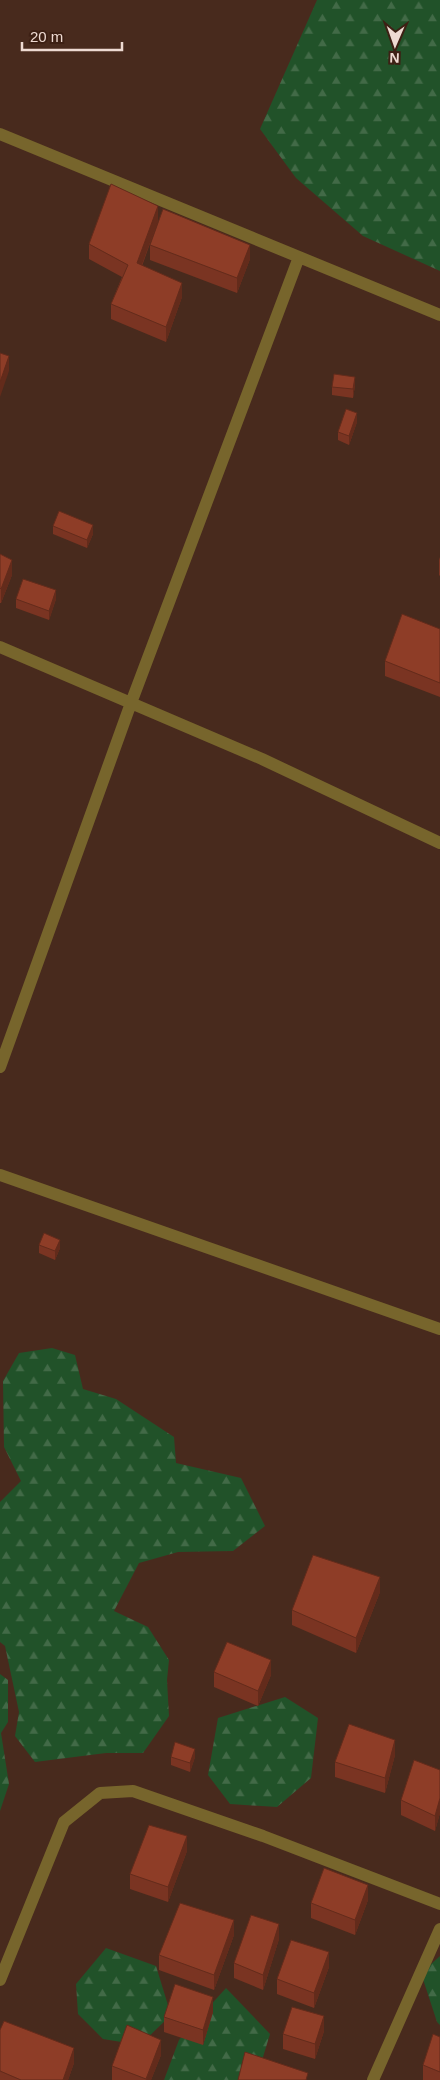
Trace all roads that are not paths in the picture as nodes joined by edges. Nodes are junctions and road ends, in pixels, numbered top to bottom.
1 (0, 134) edge
2 (299, 257) junction
3 (440, 315) edge
4 (0, 647) edge
5 (131, 703) junction
6 (440, 843) edge
7 (0, 1067) edge
8 (0, 1175) edge
9 (440, 1329) edge
10 (440, 1904) edge
11 (440, 1930) edge
12 (0, 1980) edge
13 (373, 2080) edge

1 - 2 street
2 - 3 street
2 - 5 street
4 - 5 street
5 - 6 street
5 - 7 street
8 - 9 street
10 - 12 street
11 - 13 street

